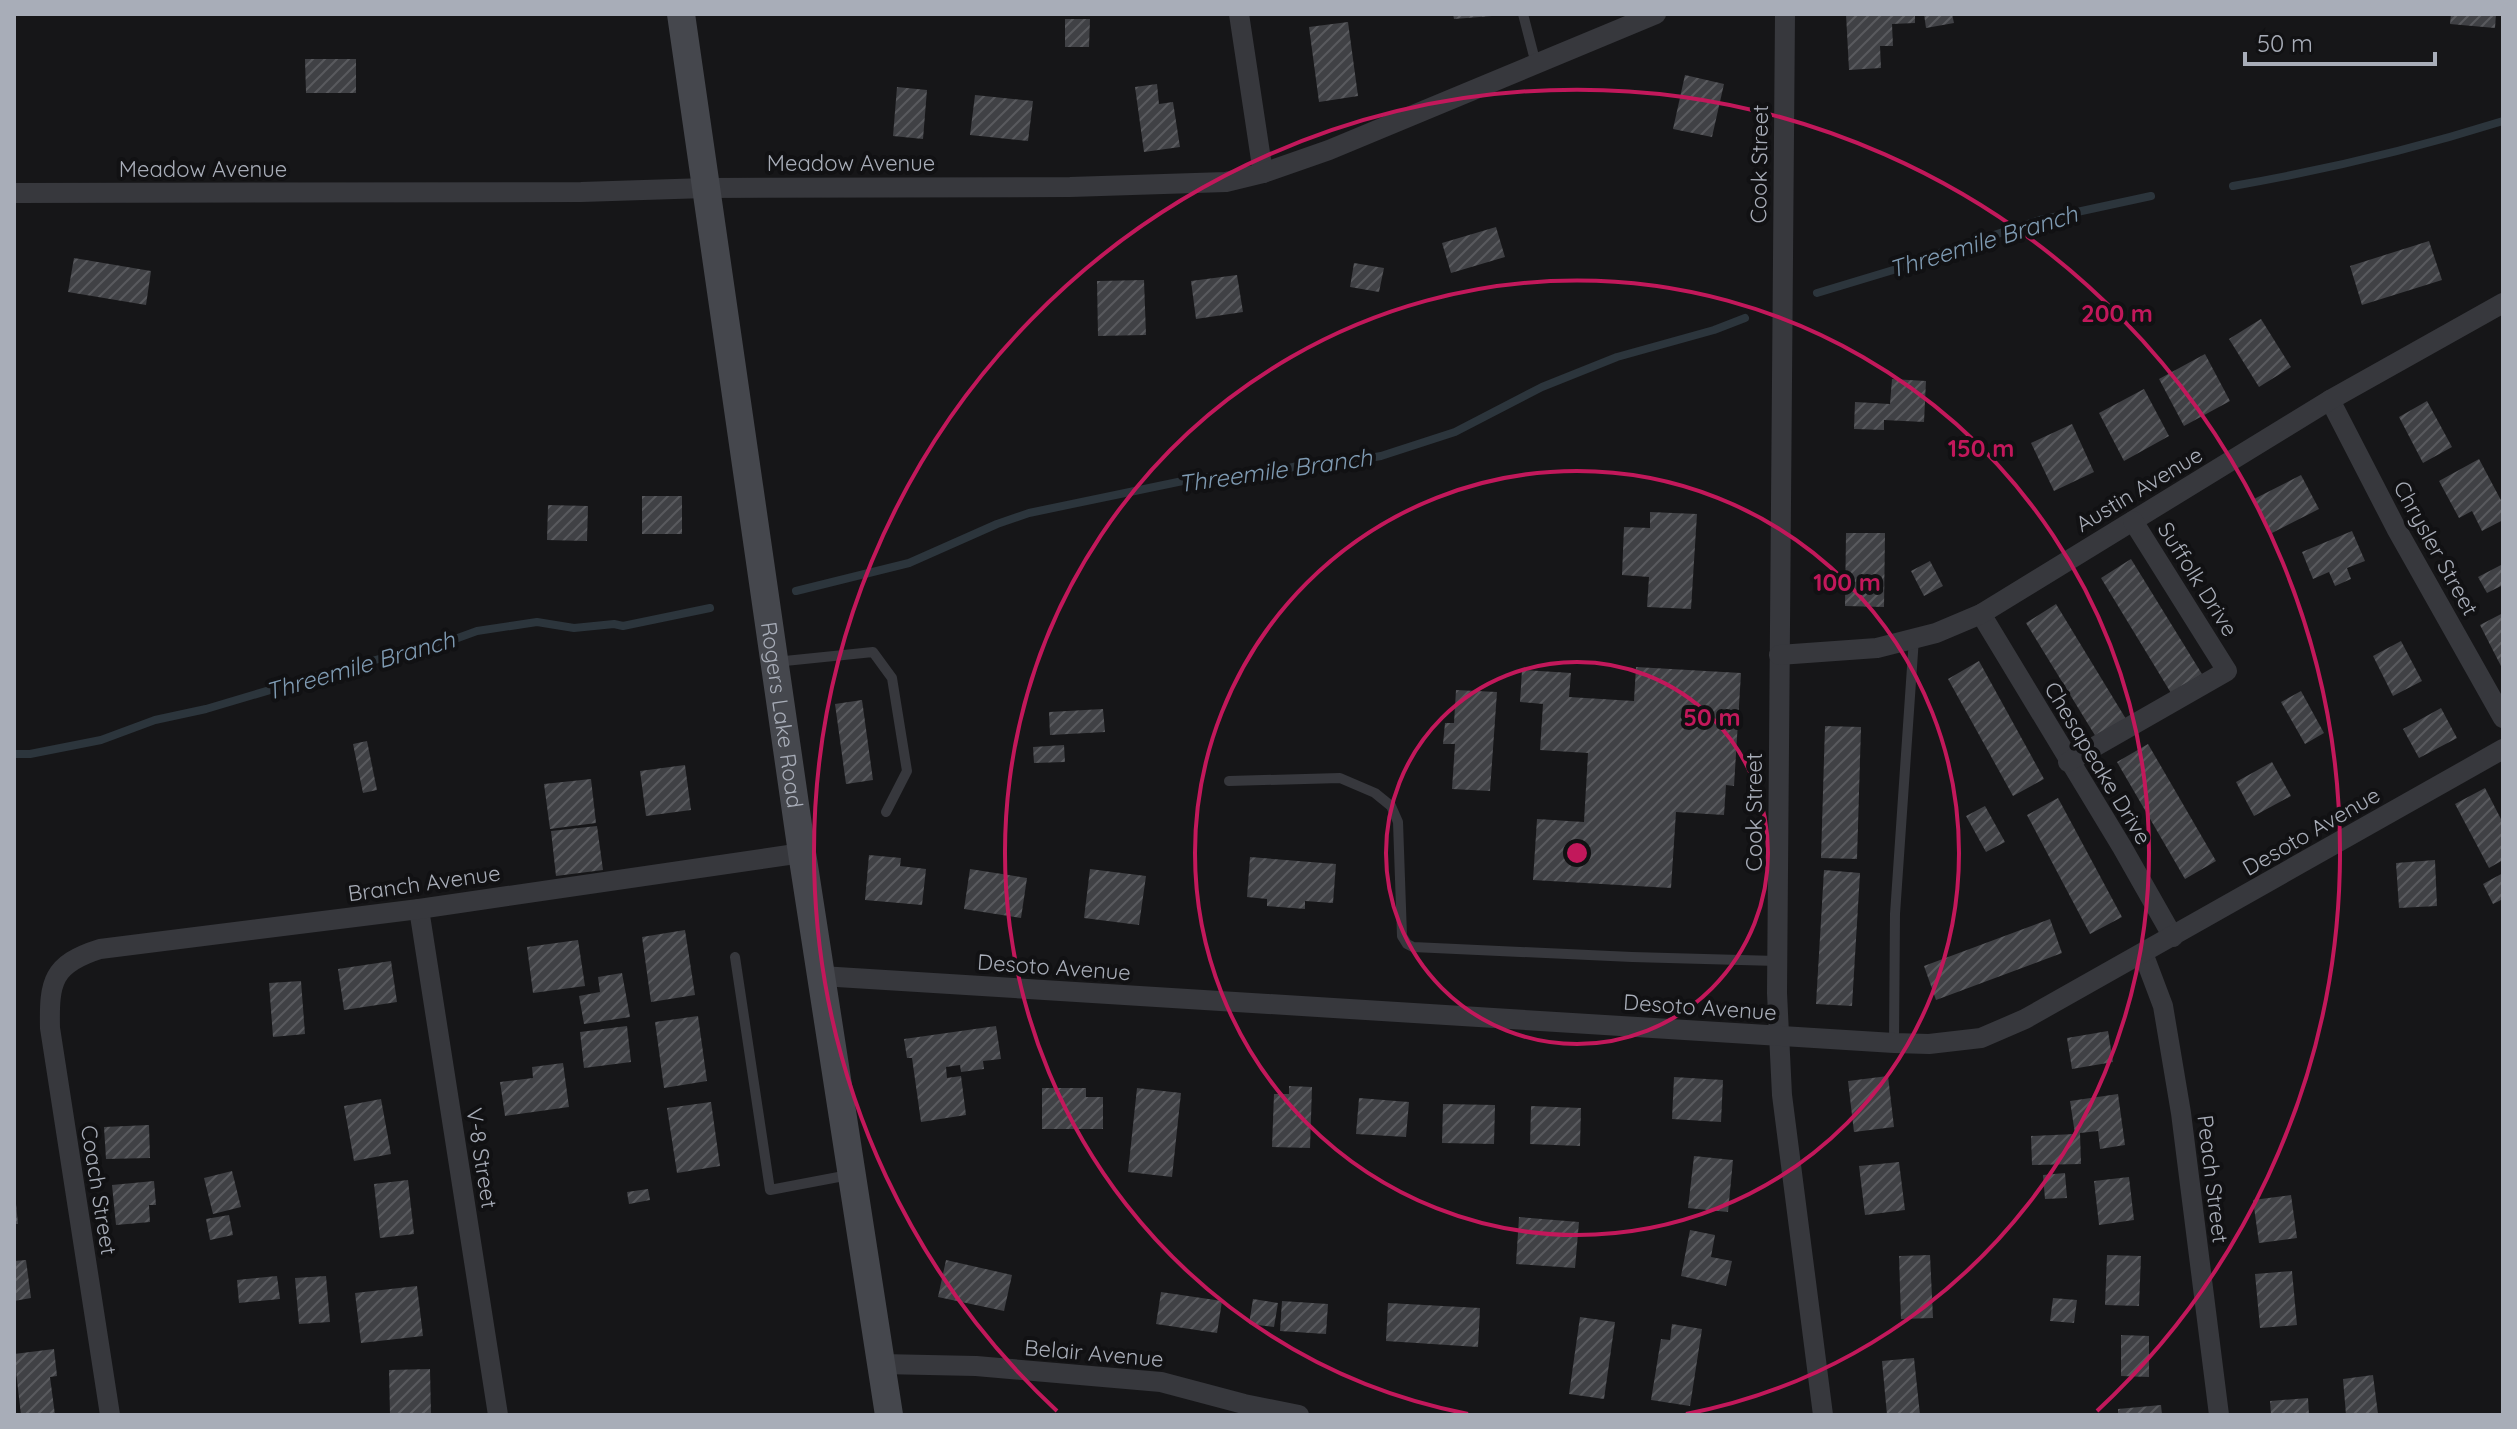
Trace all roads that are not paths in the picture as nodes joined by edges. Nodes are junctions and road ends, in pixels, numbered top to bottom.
1 (681, 14) edge
2 (1239, 14) edge
3 (1523, 14) edge
4 (1656, 14) edge
5 (1785, 14) edge
6 (1536, 64) junction
7 (1263, 173) junction
8 (706, 188) junction
9 (14, 193) edge
10 (2503, 303) edge
11 (2330, 400) junction
12 (2133, 521) junction
13 (1981, 614) junction
14 (1914, 638) junction
15 (1779, 655) junction
16 (773, 663) junction
17 (2503, 718) edge
18 (2503, 749) edge
19 (2068, 762) junction
20 (1229, 781) dead end
21 (886, 812) dead end
22 (802, 853) junction
23 (419, 909) junction
24 (2173, 937) junction
25 (2143, 953) junction
26 (735, 957) dead end
27 (1777, 961) junction
28 (58, 972) joint
29 (821, 976) junction
30 (1779, 1036) junction
31 (1894, 1043) junction
32 (851, 1175) junction
33 (881, 1364) junction
34 (110, 1415) edge
35 (498, 1415) edge
36 (889, 1415) edge
37 (1299, 1415) edge
38 (1823, 1415) edge
39 (2219, 1415) edge

1 - 8 main road, Rogers Lake Road
2 - 7 street
3 - 6 lane
4 - 6 street, Meadow Avenue
5 - 15 street, Cook Street
6 - 7 street, Meadow Avenue
7 - 8 street, Meadow Avenue
8 - 9 street, Meadow Avenue
8 - 16 main road, Rogers Lake Road
10 - 11 street, Austin Avenue
11 - 12 street, Austin Avenue
11 - 17 street, Chrysler Street
12 - 13 street, Austin Avenue
12 - 19 street, Suffolk Drive
13 - 14 street, Austin Avenue
13 - 19 street, Chesapeake Drive
14 - 15 street, Austin Avenue
14 - 31 lane
15 - 27 street, Cook Street
16 - 21 lane
16 - 22 main road, Rogers Lake Road
18 - 24 street, Desoto Avenue
19 - 24 street, Chesapeake Drive
20 - 27 lane
22 - 23 street, Branch Avenue
22 - 29 main road, Rogers Lake Road
23 - 28 street, Branch Avenue
23 - 35 street, V-8 Street
24 - 25 street, Desoto Avenue
25 - 31 street, Desoto Avenue
25 - 39 street, Peach Street
26 - 32 lane
27 - 30 street, Cook Street
28 - 34 street, Coach Street
29 - 30 street, Desoto Avenue
29 - 32 main road, Rogers Lake Road
30 - 31 street, Desoto Avenue
30 - 38 street, Cook Street
32 - 33 main road, Rogers Lake Road
33 - 36 main road, Rogers Lake Road
33 - 37 street, Belair Avenue

